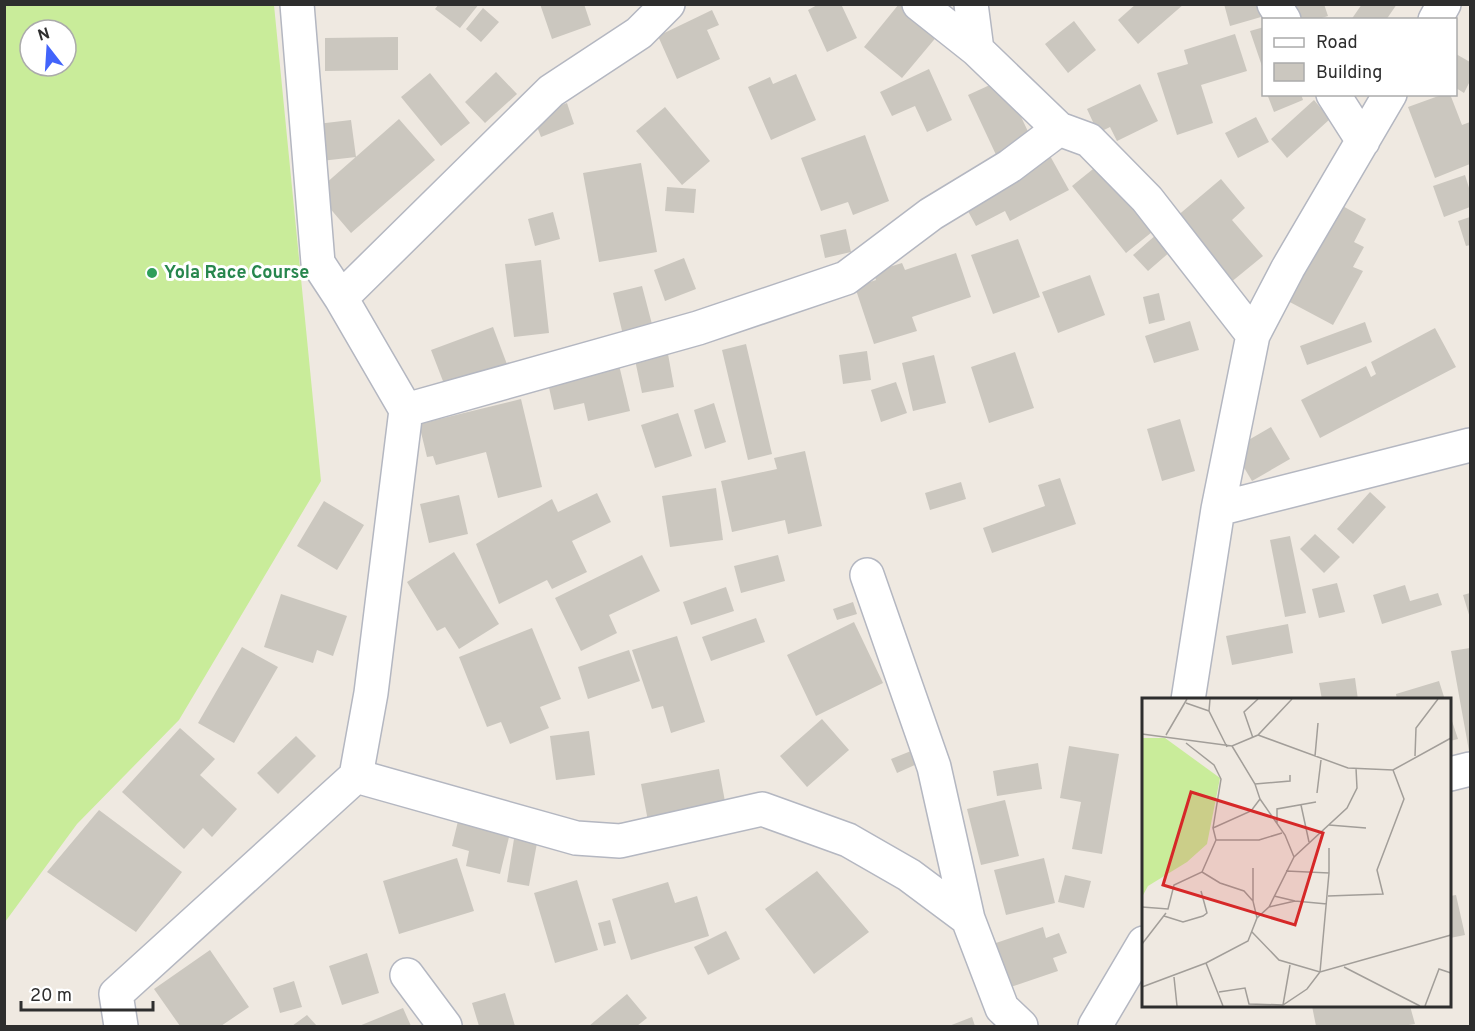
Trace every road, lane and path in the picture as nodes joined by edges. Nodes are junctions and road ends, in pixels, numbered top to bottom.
1 (297, 4) edge
2 (668, 4) edge
3 (919, 4) edge
4 (970, 4) edge
5 (1274, 4) edge
6 (1444, 4) edge
7 (1283, 18) edge
8 (1436, 18) edge
9 (977, 50) junction
10 (1333, 96) edge
11 (1389, 96) edge
12 (1059, 129) junction
13 (1363, 141) junction
14 (341, 298) junction
15 (1253, 335) junction
16 (406, 410) junction
17 (1470, 445) edge
18 (1218, 508) junction
19 (867, 575) dead end
20 (1188, 698) edge
21 (1470, 769) edge
22 (1451, 774) edge
23 (356, 776) junction
24 (968, 919) junction
25 (1142, 945) edge
26 (406, 975) dead end
27 (120, 1026) edge
28 (445, 1026) edge
29 (1021, 1026) edge
30 (1095, 1026) edge

1 - 14 street
2 - 14 street
3 - 9 street
4 - 9 street
5 - 7 street
6 - 8 street
9 - 12 street
10 - 13 street
11 - 13 street
12 - 15 street
12 - 16 street
13 - 15 street
14 - 16 street
15 - 18 street
16 - 23 street
17 - 18 street
18 - 20 street
19 - 24 street
21 - 22 street
23 - 24 street
23 - 27 street
24 - 29 street
25 - 30 street
26 - 28 street

